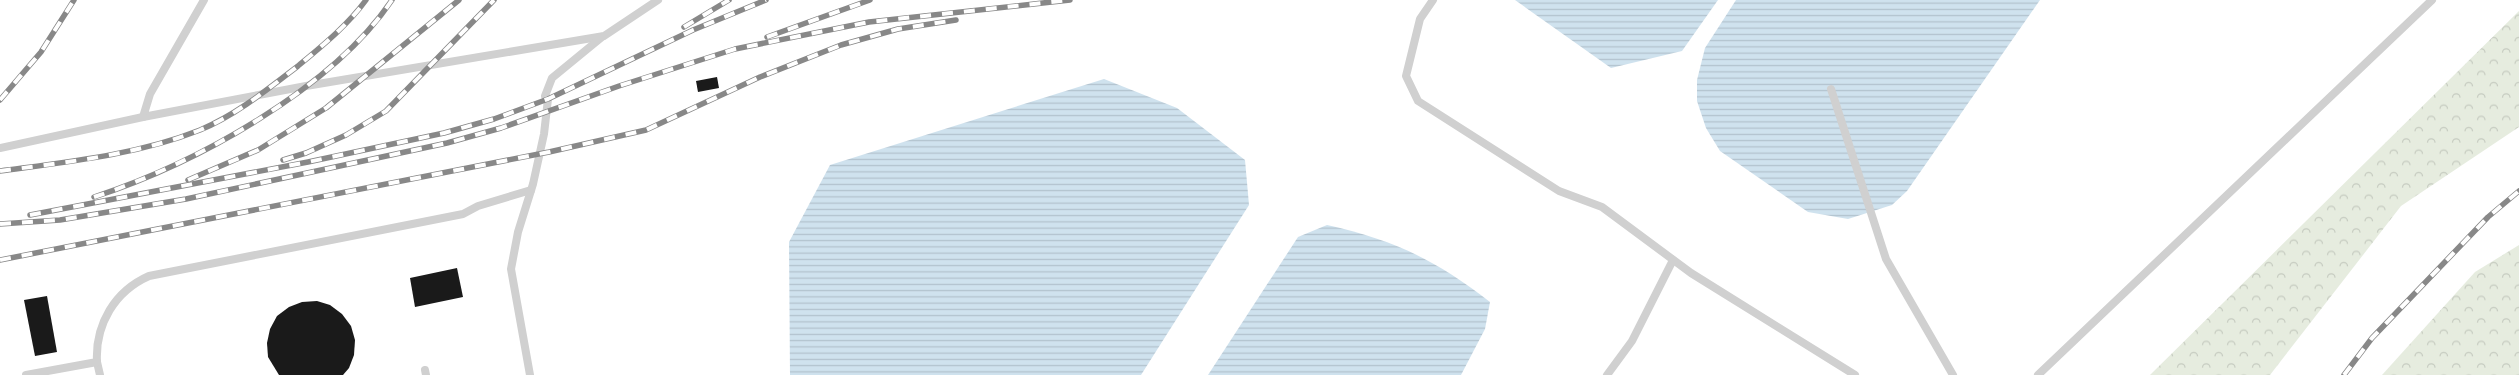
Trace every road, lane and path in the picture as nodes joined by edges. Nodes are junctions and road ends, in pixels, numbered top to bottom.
1 (204, 0) edge
2 (658, 0) edge
3 (1434, 0) edge
4 (2432, 0) edge
5 (604, 36) junction
6 (1831, 89) dead end
7 (143, 117) junction
8 (0, 148) edge
9 (531, 190) junction
10 (1674, 260) junction
11 (97, 362) junction
12 (26, 375) edge
13 (100, 375) edge
14 (530, 375) edge
15 (1607, 375) edge
16 (1855, 375) edge
17 (1953, 375) edge
18 (2038, 375) edge

1 - 7 lane
2 - 5 lane
3 - 10 lane
4 - 18 lane
5 - 7 lane
5 - 9 lane
6 - 17 lane
7 - 8 lane
9 - 11 lane
9 - 14 lane
10 - 15 lane
10 - 16 lane
11 - 12 lane
11 - 13 lane

